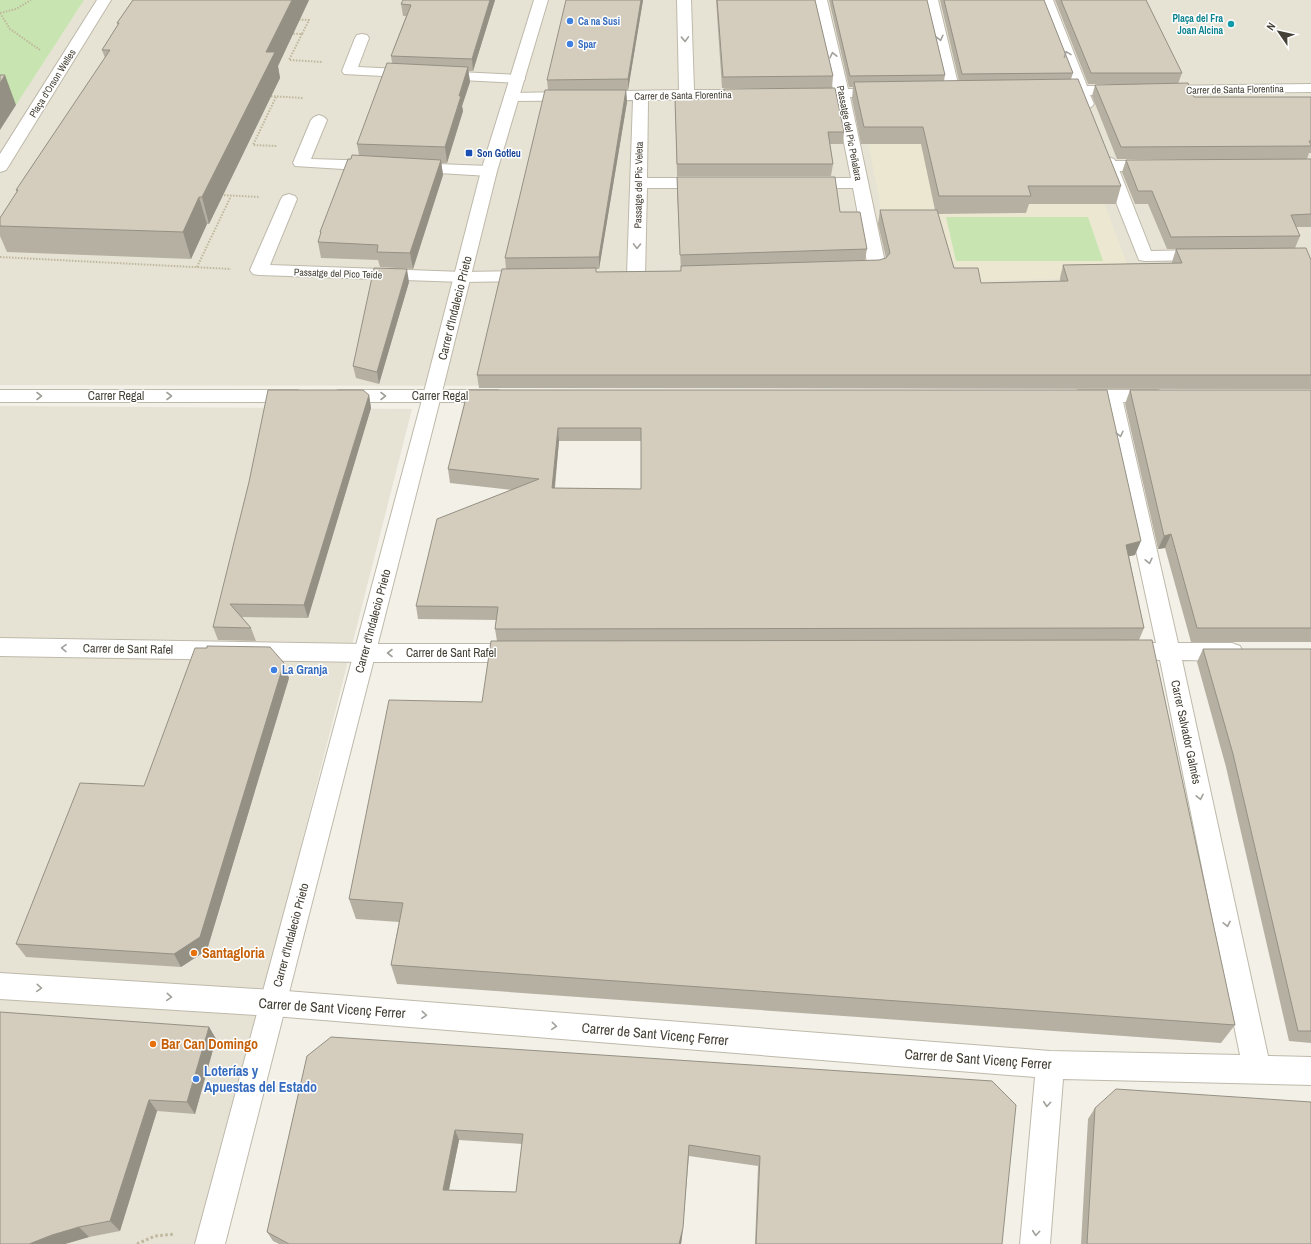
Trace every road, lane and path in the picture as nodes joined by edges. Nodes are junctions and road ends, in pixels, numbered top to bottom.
1 (31, 0) edge
2 (104, 0) edge
3 (541, 0) edge
4 (684, 0) edge
5 (820, 0) edge
6 (931, 0) edge
7 (1046, 0) edge
8 (0, 13) edge
9 (155, 21) edge
10 (162, 21) junction
11 (302, 34) junction
12 (362, 38) dead end
13 (42, 52) dead end
14 (352, 63) junction
15 (515, 88) junction
16 (1311, 88) edge
17 (1134, 90) edge
18 (1149, 90) edge
19 (1041, 91) edge
20 (1081, 91) junction
21 (898, 92) edge
22 (938, 92) edge
23 (953, 92) junction
24 (969, 92) edge
25 (796, 93) edge
26 (842, 93) junction
27 (765, 94) edge
28 (641, 95) junction
29 (687, 95) junction
30 (261, 96) edge
31 (276, 97) junction
32 (1092, 118) edge
33 (319, 120) joint
34 (1102, 146) edge
35 (308, 147) junction
36 (0, 166) edge
37 (1110, 166) junction
38 (1164, 166) edge
39 (489, 170) junction
40 (638, 183) junction
41 (725, 183) edge
42 (788, 183) edge
43 (860, 183) junction
44 (216, 195) edge
45 (231, 196) junction
46 (289, 199) joint
47 (1216, 255) edge
48 (0, 257) edge
49 (197, 267) junction
50 (869, 267) edge
51 (260, 270) junction
52 (636, 275) edge
53 (550, 276) edge
54 (463, 277) junction
55 (0, 396) edge
56 (432, 396) junction
57 (512, 396) edge
58 (1064, 396) edge
59 (1112, 396) junction
60 (1176, 396) edge
61 (0, 647) edge
62 (1105, 651) edge
63 (1169, 651) junction
64 (1256, 652) edge
65 (364, 653) junction
66 (539, 653) edge
67 (0, 986) edge
68 (273, 1003) junction
69 (1050, 1065) junction
70 (1257, 1069) junction
71 (1311, 1072) edge
72 (210, 1244) edge
73 (1035, 1244) edge

1 - 8 path
2 - 36 street, Plaça d'Orson Welles
3 - 15 street, Carrer d'Indalecio Prieto
4 -> 29 street
26 -> 5 street, Passatge del Pic Peñalara
6 -> 23 street
20 -> 7 street
8 - 13 path
9 - 10 path
10 - 11 path
10 - 11 path
11 - 14 path
12 - 14 street
14 - 15 street, Carrer de Santa Florentina
15 - 28 street, Carrer de Santa Florentina
15 - 39 street, Carrer d'Indalecio Prieto
16 - 18 street, Carrer de Santa Florentina
17 - 20 street
19 - 20 street
20 - 32 street
21 - 26 street
22 - 23 street
23 - 24 street
25 - 26 street
26 - 43 street, Passatge del Pic Peñalara
27 - 29 street, Carrer de Santa Florentina
28 - 29 street, Carrer de Santa Florentina
28 - 40 street, Passatge del Pic Veleta
30 - 31 path
31 - 33 path
31 - 35 path
33 - 35 street
34 - 37 street
35 - 39 street
37 - 38 street
37 - 47 street
39 - 54 street, Carrer d'Indalecio Prieto
40 - 41 street
40 -> 52 street, Passatge del Pic Veleta
42 - 43 street
43 - 50 street, Passatge del Pic Peñalara
44 - 45 path
45 - 46 path
45 - 49 path
46 - 51 street
48 - 49 path
49 - 51 path
51 - 54 street, Passatge del Pico Teide
53 - 54 street, Passatge del Pico Teide
54 - 56 street, Carrer d'Indalecio Prieto
55 -> 56 street, Carrer Regal
56 - 57 street, Carrer Regal
56 - 65 street, Carrer d'Indalecio Prieto
58 - 59 street
59 - 60 street
59 -> 63 street, Carrer Salvador Galmés
65 -> 61 street, Carrer de Sant Rafel
62 - 63 street
63 - 64 street
63 -> 70 street, Carrer Salvador Galmés
66 -> 65 street, Carrer de Sant Rafel
65 - 68 street, Carrer d'Indalecio Prieto
67 -> 68 street, Carrer de Sant Vicenç Ferrer
68 -> 69 street, Carrer de Sant Vicenç Ferrer
68 - 72 street, Carrer d'Indalecio Prieto
69 - 70 street, Carrer de Sant Vicenç Ferrer
69 -> 73 street
70 - 71 street, Carrer de Sant Vicenç Ferrer

